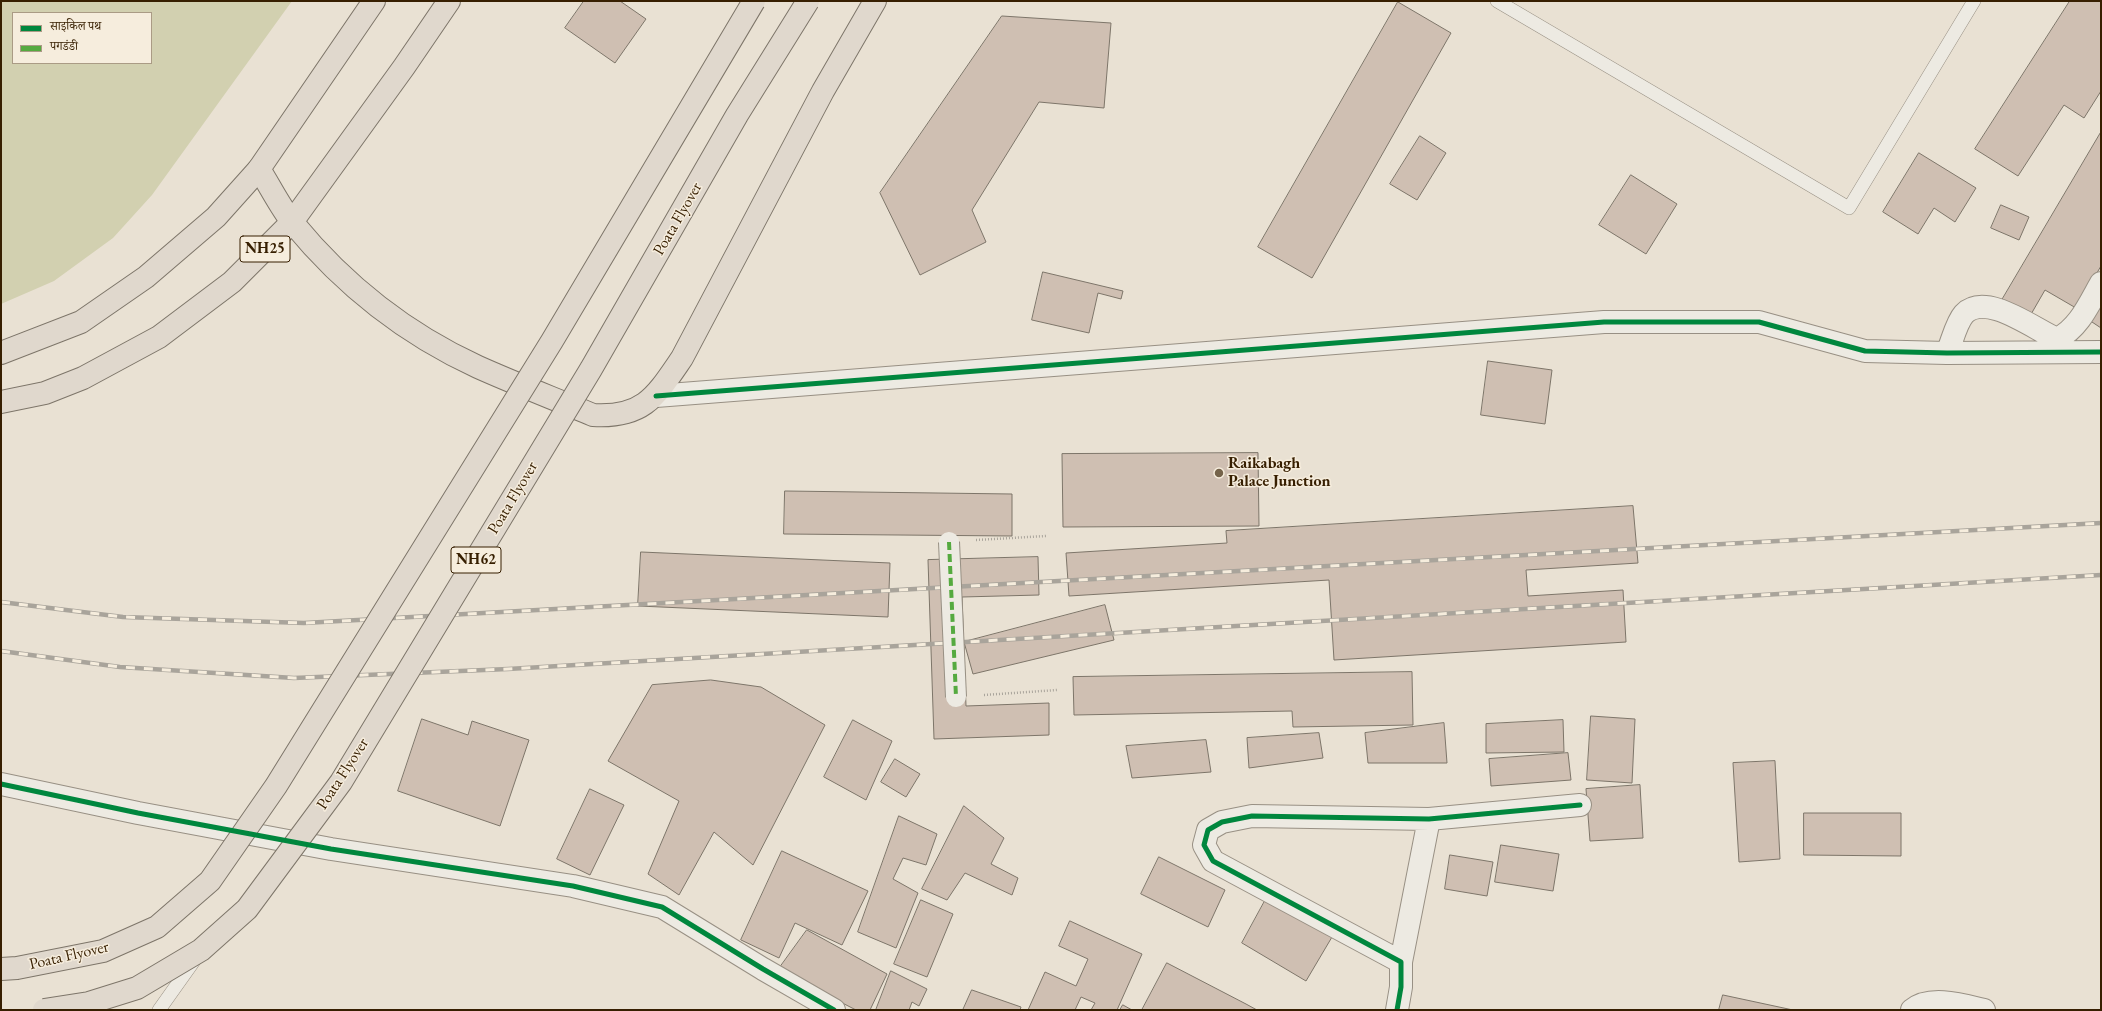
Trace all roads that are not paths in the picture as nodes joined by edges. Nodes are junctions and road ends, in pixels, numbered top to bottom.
1 (374, 1) edge
2 (449, 1) edge
3 (754, 1) edge
4 (808, 1) edge
5 (875, 1) edge
6 (1497, 1) edge
7 (1974, 1) edge
8 (259, 169) junction
9 (292, 222) junction
10 (2101, 283) edge
11 (2101, 352) edge
12 (1, 353) edge
13 (1947, 354) junction
14 (656, 396) junction
15 (1, 402) edge
16 (949, 542) road end
17 (956, 697) road end
18 (1, 784) edge
19 (1580, 805) dead end
20 (1429, 819) junction
21 (201, 950) junction
22 (1401, 962) junction
23 (1, 969) edge
24 (44, 1010) edge
25 (159, 1010) edge
26 (834, 1010) edge
27 (1397, 1010) edge
28 (1912, 1010) edge
29 (1984, 1010) edge

1 - 8 main road
2 - 9 main road, NH25
3 - 23 main road, Poata Flyover / NH62, bridge
4 - 21 main road, Poata Flyover / NH62, bridge
5 - 14 main road
6 - 7 lane
8 - 9 main road
8 - 12 main road
9 - 14 main road
9 - 15 main road, NH25
10 - 13 street
11 - 13 street
13 - 14 street
16 - 17 street, bridge
18 - 26 street
19 - 20 street
20 - 22 street
20 - 22 street
21 - 24 main road, Poata Flyover / NH62, bridge
21 - 25 lane
22 - 27 street
28 - 29 street

